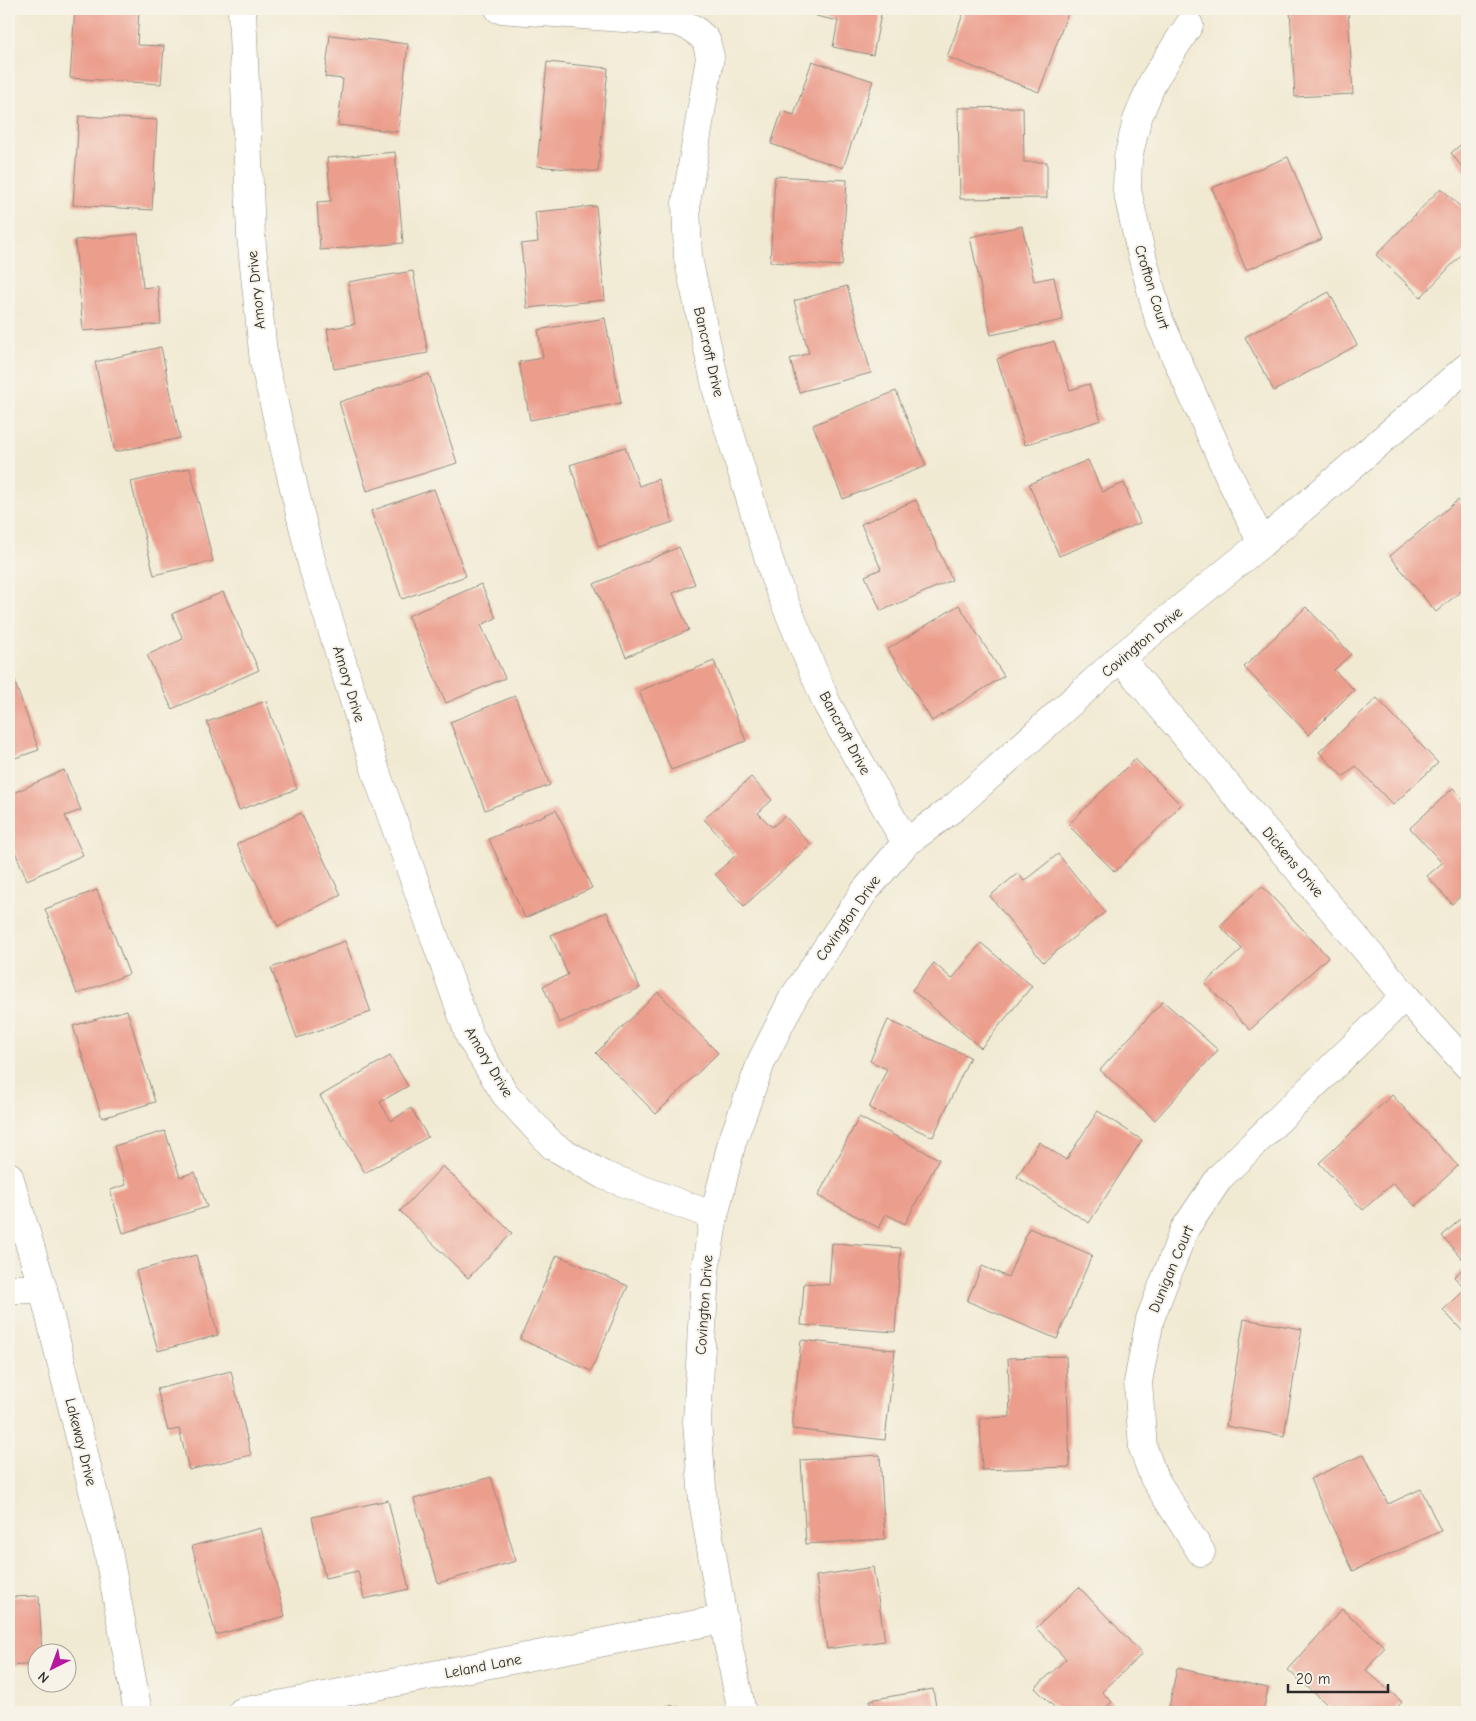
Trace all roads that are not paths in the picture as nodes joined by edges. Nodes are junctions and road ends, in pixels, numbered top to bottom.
1 (242, 9) edge
2 (498, 9) edge
3 (1189, 25) dead end
4 (1465, 373) edge
5 (1262, 543) junction
6 (1120, 658) junction
7 (906, 842) junction
8 (1405, 996) junction
9 (1467, 1065) edge
10 (9, 1176) edge
11 (714, 1216) junction
12 (9, 1289) edge
13 (43, 1289) junction
14 (1201, 1552) dead end
15 (723, 1619) junction
16 (138, 1712) edge
17 (242, 1712) edge
18 (742, 1712) edge

1 - 11 street, Amory Drive
2 - 7 street, Bancroft Drive
3 - 5 street, Crofton Court
4 - 5 street, Covington Drive
5 - 6 street, Covington Drive
6 - 7 street, Covington Drive
6 - 8 street, Dickens Drive
7 - 11 street, Covington Drive
8 - 9 street, Dickens Drive
8 - 14 street, Dunigan Court
10 - 13 street, Lakeway Drive
11 - 15 street, Covington Drive
12 - 13 street
13 - 16 street, Lakeway Drive
15 - 17 street, Leland Lane
15 - 18 street, Covington Drive

